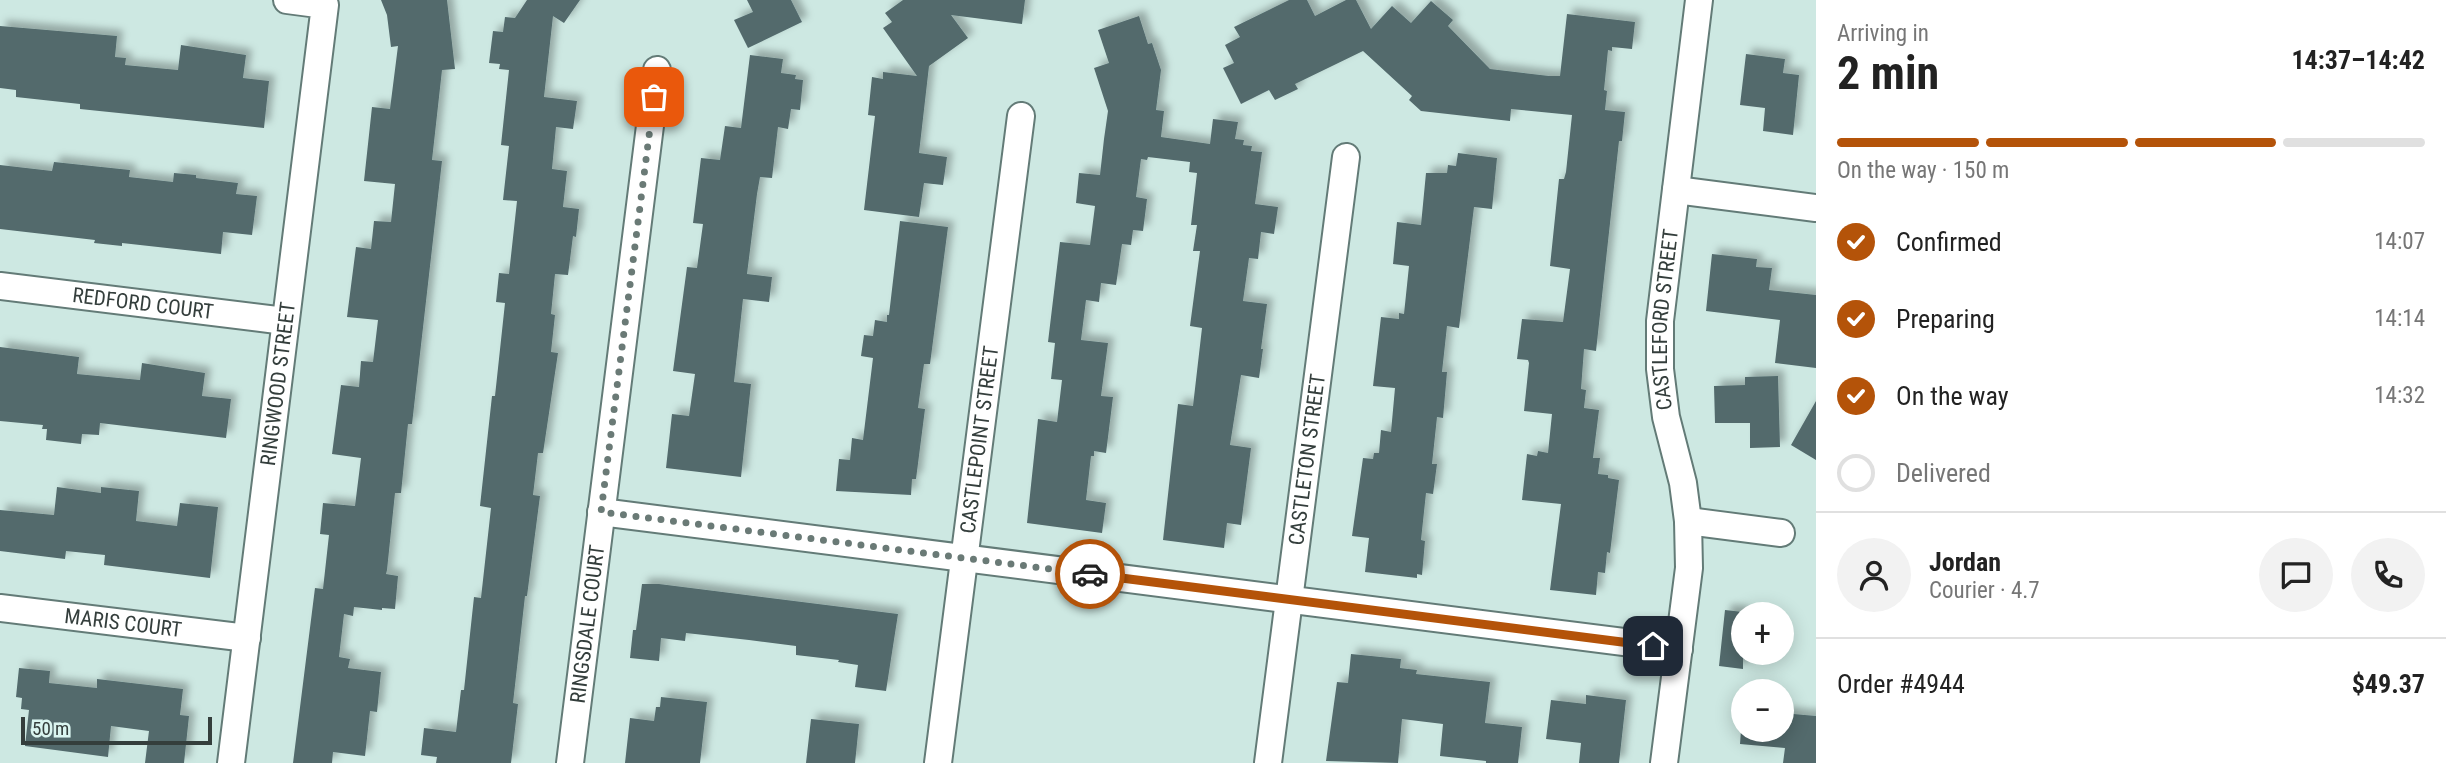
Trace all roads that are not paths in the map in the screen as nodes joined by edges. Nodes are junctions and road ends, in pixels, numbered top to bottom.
1 (287, 0) edge
2 (1699, 0) edge
3 (657, 70) dead end
4 (1021, 116) dead end
5 (1346, 157) dead end
6 (1676, 190) junction
7 (1816, 208) edge
8 (0, 286) edge
9 (285, 321) junction
10 (601, 512) junction
11 (1688, 521) junction
12 (1781, 533) dead end
13 (964, 558) junction
14 (1289, 600) junction
15 (0, 608) edge
16 (247, 638) junction
17 (1679, 649) junction
18 (231, 763) edge
19 (570, 763) edge
20 (938, 763) edge
21 (1268, 763) edge
22 (1664, 763) edge

1 - 9 street, RINGWOOD STREET
2 - 6 street, CASTLEFORD STREET
3 - 10 street, RINGSDALE COURT
4 - 13 street, CASTLEPOINT STREET
5 - 14 street, CASTLETON STREET
6 - 7 street
6 - 11 street, CASTLEFORD STREET
8 - 9 street, REDFORD COURT
9 - 16 street, RINGWOOD STREET
10 - 13 street
10 - 19 street, RINGSDALE COURT
11 - 12 street
11 - 17 street, CASTLEFORD STREET
13 - 14 street
13 - 20 street, CASTLEPOINT STREET
14 - 17 street
14 - 21 street, CASTLETON STREET
15 - 16 street, MARIS COURT
16 - 18 street, RINGWOOD STREET
17 - 22 street, CASTLEFORD STREET

